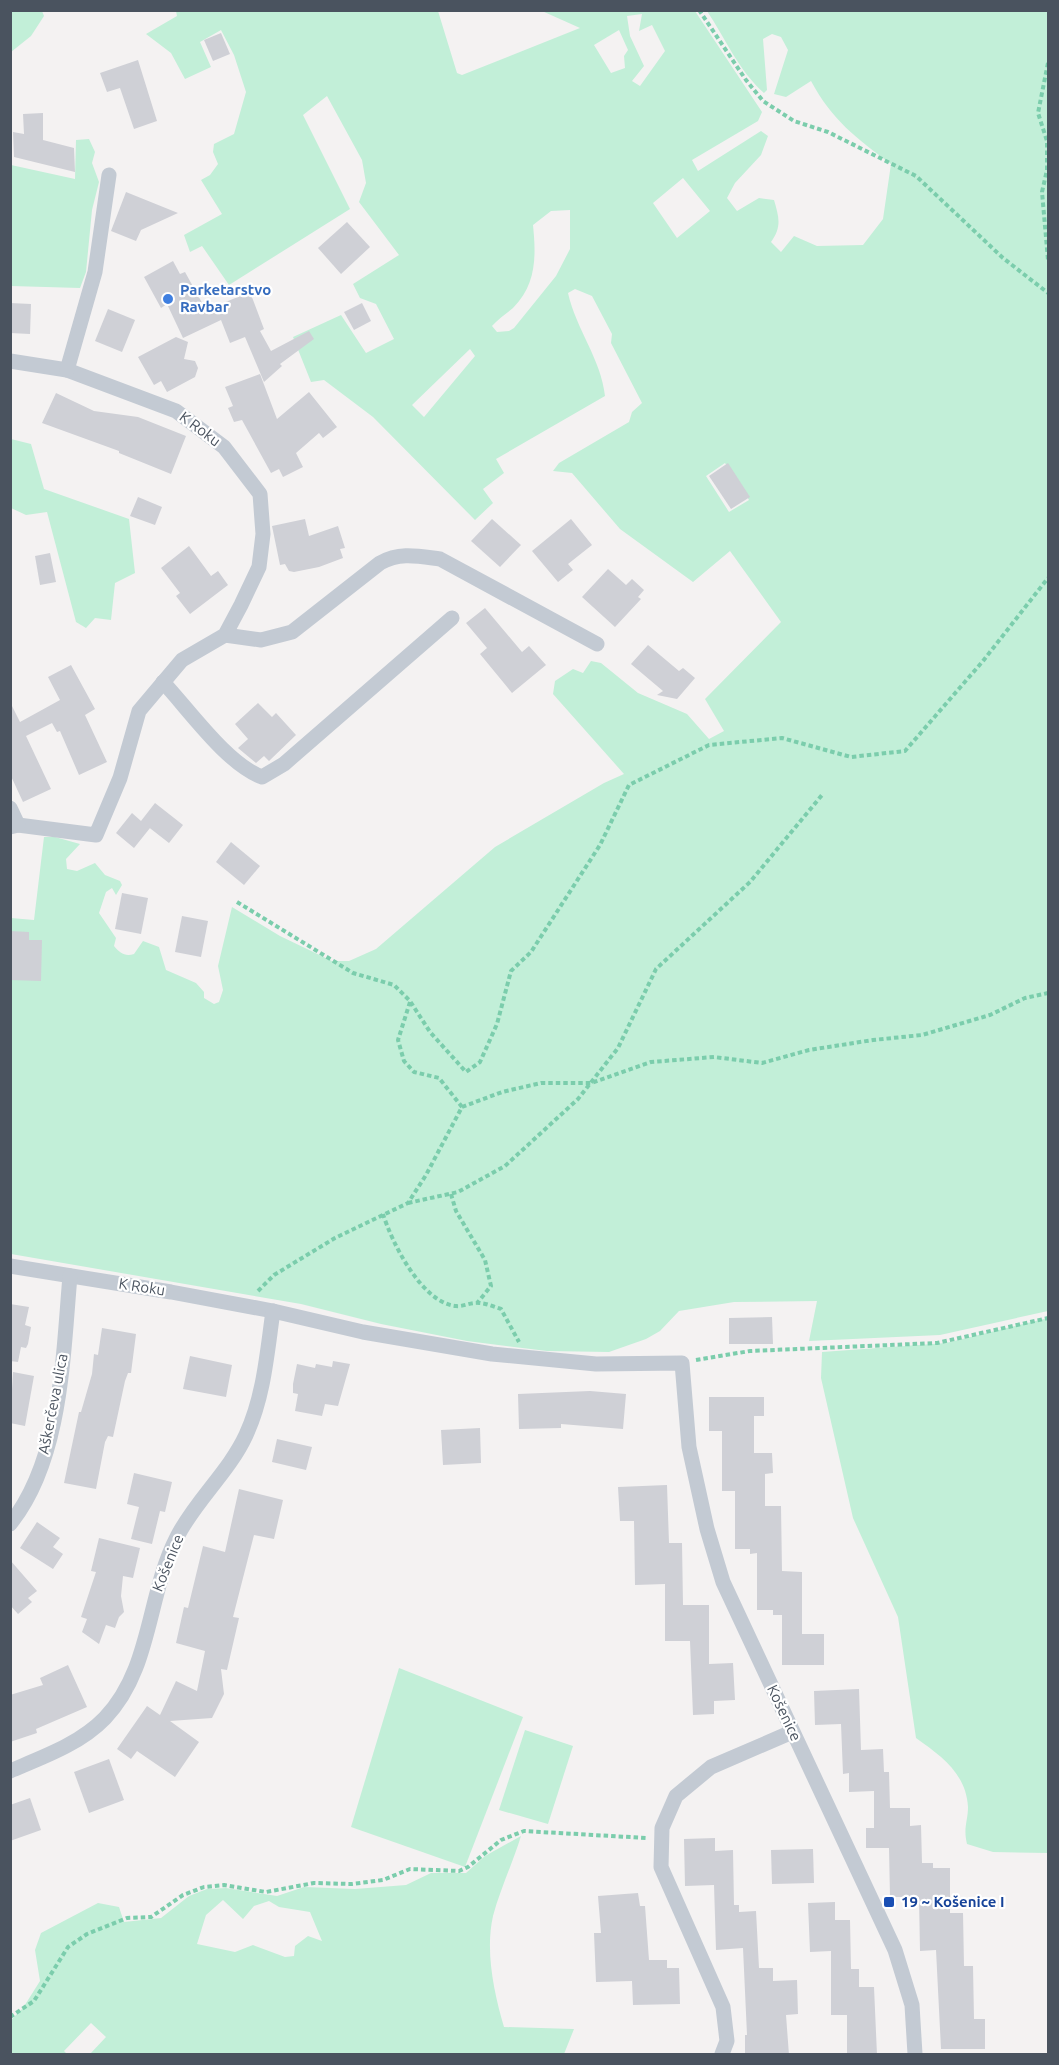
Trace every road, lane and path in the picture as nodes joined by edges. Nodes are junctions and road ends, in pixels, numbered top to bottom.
1 (699, 10) edge
2 (1048, 63) edge
3 (109, 175) dead end
4 (1048, 260) edge
5 (1048, 293) edge
6 (10, 361) edge
7 (67, 370) junction
8 (1048, 578) edge
9 (452, 618) dead end
10 (225, 635) junction
11 (597, 644) dead end
12 (163, 682) junction
13 (822, 795) dead end
14 (10, 808) edge
15 (14, 826) edge
16 (237, 903) dead end
17 (1048, 993) edge
18 (410, 1001) junction
19 (591, 1083) junction
20 (462, 1107) junction
21 (451, 1193) junction
22 (408, 1203) junction
23 (383, 1214) junction
24 (10, 1266) edge
25 (70, 1276) junction
26 (258, 1291) dead end
27 (478, 1302) junction
28 (273, 1311) junction
29 (1048, 1318) edge
30 (520, 1344) dead end
31 (682, 1363) junction
32 (10, 1524) edge
33 (792, 1732) junction
34 (10, 1771) edge
35 (661, 1839) junction
36 (10, 2017) edge
37 (722, 2055) edge
38 (915, 2055) edge

1 - 5 path
2 - 4 path
3 - 7 street
6 - 7 street, K Roku
7 - 10 street, K Roku
8 - 18 path
9 - 12 street
10 - 11 street
10 - 12 street
12 - 15 street
13 - 19 path
14 - 15 street
16 - 18 path
17 - 19 path
18 - 20 path
19 - 20 path
19 - 21 path
20 - 22 path
21 - 22 path
21 - 27 path
22 - 23 path
23 - 26 path
23 - 27 path
24 - 25 street, K Roku
25 - 28 street, K Roku
25 - 32 street, Aškerčeva ulica
27 - 30 path
28 - 31 street, K Roku
28 - 34 street, Košenice
29 - 31 path
31 - 33 street, Košenice
33 - 35 street
33 - 38 street, Košenice
35 - 36 path
35 - 37 street

